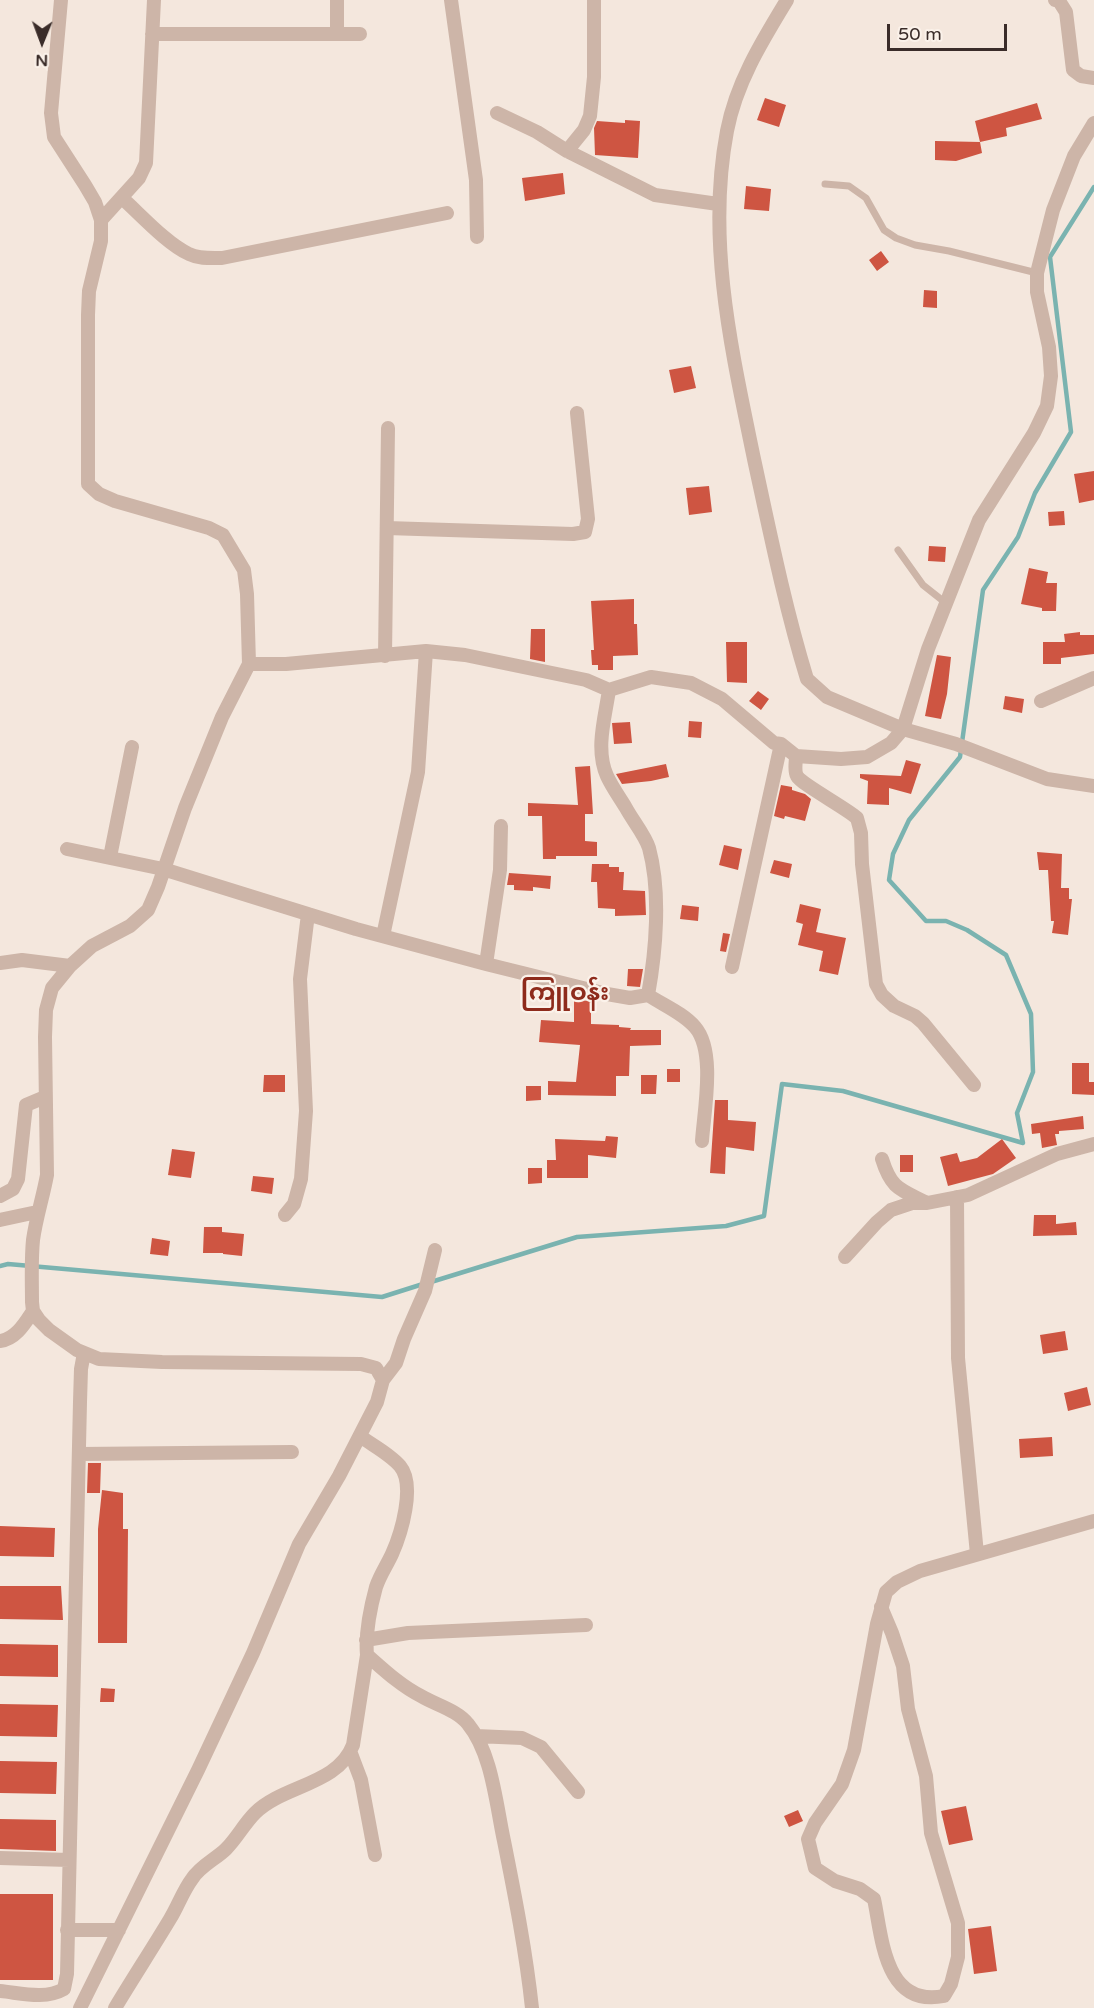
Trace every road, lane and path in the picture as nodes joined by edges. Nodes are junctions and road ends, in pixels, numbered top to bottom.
1 (61, 0) edge
2 (154, 0) edge
3 (337, 0) edge
4 (452, 0) edge
5 (594, 0) edge
6 (787, 0) edge
7 (1055, 0) edge
8 (152, 34) junction
9 (337, 34) junction
10 (360, 34) dead end
11 (1094, 78) edge
12 (497, 113) dead end
13 (1094, 123) edge
14 (567, 151) junction
15 (825, 184) dead end
16 (122, 198) junction
17 (718, 204) junction
18 (447, 213) dead end
19 (101, 220) junction
20 (477, 237) dead end
21 (1037, 273) junction
22 (577, 413) dead end
23 (388, 428) dead end
24 (387, 528) junction
25 (898, 550) dead end
26 (947, 604) junction
27 (426, 651) junction
28 (385, 656) junction
29 (249, 664) junction
30 (1094, 678) edge
31 (609, 690) junction
32 (1041, 701) dead end
33 (903, 729) junction
34 (781, 744) junction
35 (132, 747) dead end
36 (796, 756) junction
37 (1094, 786) edge
38 (501, 826) dead end
39 (67, 849) dead end
40 (110, 857) junction
41 (163, 869) junction
42 (308, 914) junction
43 (383, 936) junction
44 (0, 963) edge
45 (486, 964) junction
46 (69, 966) junction
47 (732, 966) dead end
48 (648, 995) junction
49 (974, 1085) dead end
50 (45, 1097) junction
51 (702, 1141) dead end
52 (1094, 1144) edge
53 (882, 1159) dead end
54 (0, 1196) edge
55 (957, 1197) junction
56 (927, 1203) junction
57 (37, 1212) junction
58 (285, 1215) dead end
59 (0, 1220) edge
60 (435, 1250) dead end
61 (845, 1257) dead end
62 (33, 1311) junction
63 (0, 1341) edge
64 (84, 1353) junction
65 (383, 1380) junction
66 (360, 1436) junction
67 (292, 1452) dead end
68 (79, 1454) junction
69 (1094, 1521) edge
70 (977, 1554) junction
71 (882, 1607) junction
72 (586, 1625) dead end
73 (366, 1640) junction
74 (367, 1655) junction
75 (476, 1736) junction
76 (350, 1751) junction
77 (578, 1792) dead end
78 (375, 1855) dead end
79 (0, 1858) edge
80 (69, 1860) junction
81 (67, 1930) junction
82 (119, 1930) junction
83 (0, 1991) edge
84 (80, 2008) edge
85 (115, 2008) edge
86 (532, 2008) edge

1 - 19 street
2 - 8 street
3 - 9 street
4 - 20 street
5 - 14 street
6 - 17 street
7 - 11 street
8 - 9 street
8 - 16 street
9 - 10 street
12 - 14 street
13 - 21 street
14 - 17 street
15 - 21 lane
16 - 18 street
16 - 19 street
17 - 33 street
19 - 29 street
21 - 26 street
22 - 24 street
23 - 24 street
24 - 28 street
25 - 26 lane
26 - 33 street
27 - 28 street
27 - 31 street
27 - 43 street
28 - 29 street
29 - 41 street
30 - 32 street
31 - 34 street
31 - 48 street
33 - 36 street
33 - 37 street
34 - 36 street
34 - 47 street
35 - 40 street
36 - 49 street
38 - 45 street
39 - 40 street
40 - 41 street
41 - 42 street
41 - 46 street
42 - 43 street
42 - 58 street
43 - 45 street
44 - 46 street
45 - 48 street
46 - 50 street
48 - 51 street
50 - 54 street
50 - 57 street
52 - 55 street
53 - 56 street
55 - 56 street
55 - 70 street
56 - 61 street
57 - 59 street
57 - 62 street
60 - 65 street
62 - 63 street
62 - 64 street
64 - 65 street
64 - 68 street
65 - 66 street
66 - 73 street
66 - 82 street
67 - 68 street
68 - 80 street
69 - 70 street
70 - 71 street
71 - 71 street
72 - 73 street
73 - 74 street
74 - 75 street
74 - 76 street
75 - 77 street
75 - 86 street
76 - 78 street
76 - 85 street
79 - 80 street
80 - 81 street
81 - 82 street
81 - 83 street
82 - 84 street

